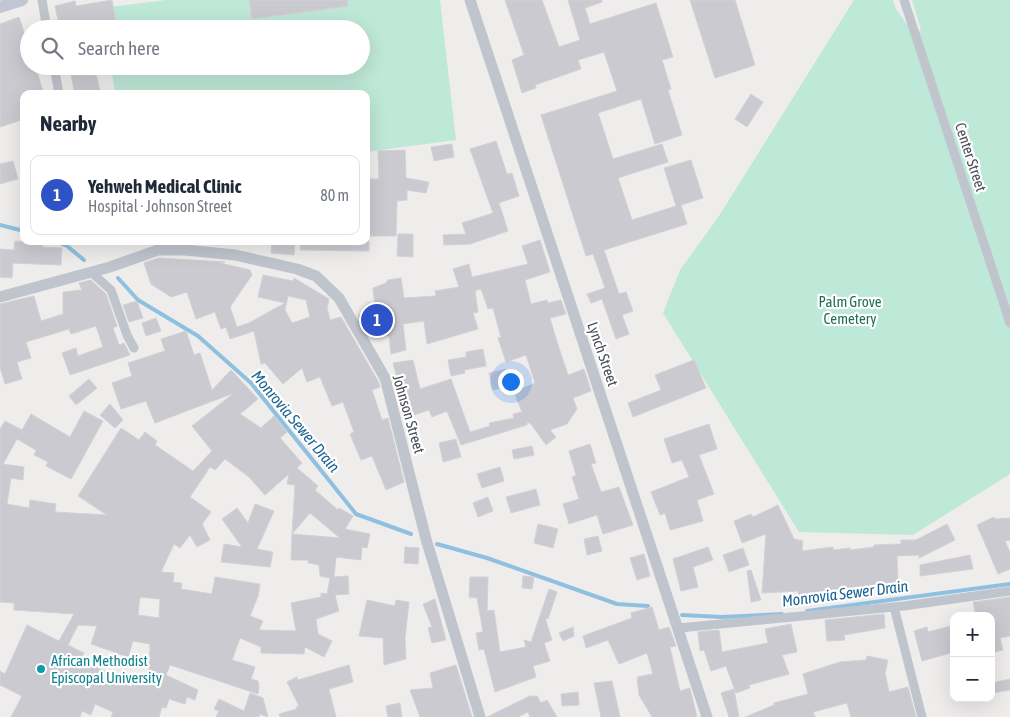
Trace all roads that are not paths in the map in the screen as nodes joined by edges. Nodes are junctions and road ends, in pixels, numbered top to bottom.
1 (22, 0) edge
2 (42, 0) edge
3 (470, 0) edge
4 (904, 0) edge
5 (0, 7) edge
6 (45, 20) edge
7 (56, 75) edge
8 (58, 90) edge
9 (91, 272) junction
10 (0, 297) edge
11 (1010, 323) edge
12 (134, 348) dead end
13 (1010, 591) edge
14 (894, 607) junction
15 (679, 628) junction
16 (480, 717) edge
17 (707, 717) edge
18 (922, 717) edge

1 - 5 main road
2 - 6 street
3 - 15 street, Lynch Street
4 - 11 street, Center Street
7 - 8 street
9 - 10 street, Johnson Street
9 - 12 street
9 - 16 street, Johnson Street
13 - 14 street
14 - 15 street
14 - 18 street
15 - 17 street, Lynch Street

